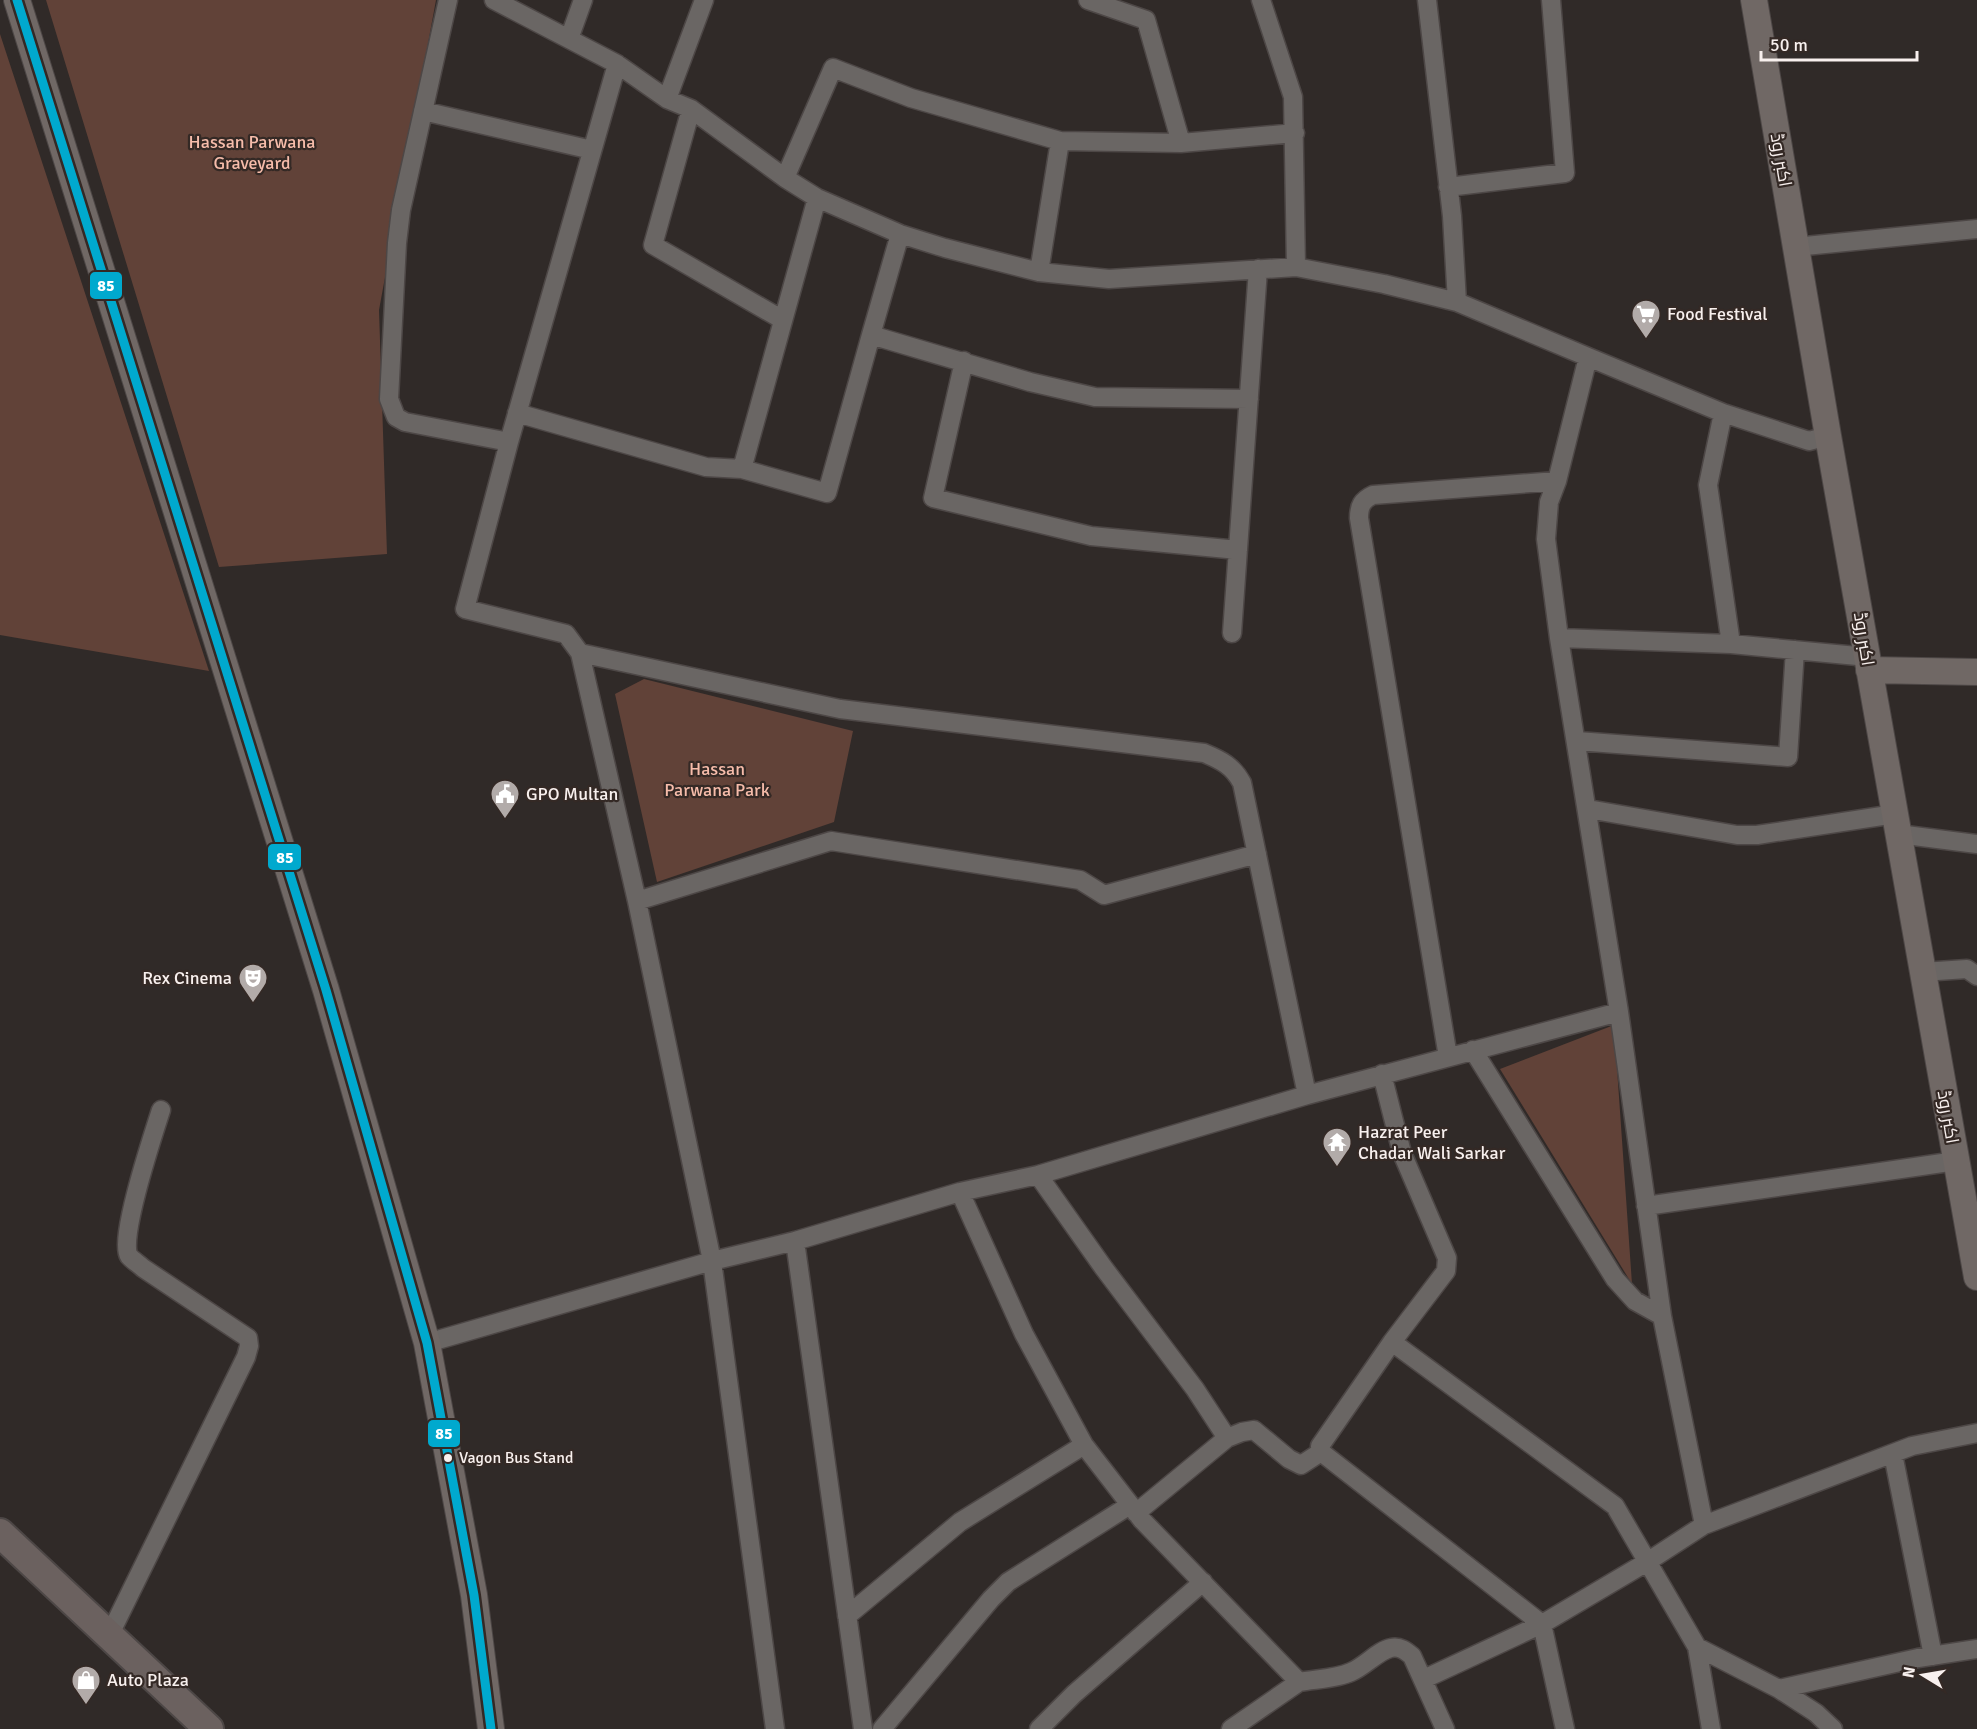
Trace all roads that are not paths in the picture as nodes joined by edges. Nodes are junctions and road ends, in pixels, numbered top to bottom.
1 (17, 0) edge
2 (448, 0) edge
3 (494, 0) edge
4 (583, 0) edge
5 (704, 0) edge
6 (1088, 0) edge
7 (1139, 0) edge
8 (1261, 0) edge
9 (1428, 0) edge
10 (1551, 0) edge
11 (1754, 0) edge
12 (1146, 20) junction
13 (569, 39) junction
14 (617, 64) junction
15 (667, 99) junction
16 (691, 110) junction
17 (423, 111) junction
18 (1295, 133) junction
19 (1060, 141) junction
20 (1180, 143) junction
21 (592, 150) junction
22 (785, 177) junction
23 (1448, 186) junction
24 (817, 198) junction
25 (1977, 229) edge
26 (900, 234) junction
27 (1795, 247) junction
28 (1296, 267) junction
29 (1258, 269) junction
30 (1039, 272) junction
31 (1457, 302) junction
32 (783, 320) junction
33 (871, 335) junction
34 (1588, 357) junction
35 (964, 361) junction
36 (1249, 399) junction
37 (517, 413) junction
38 (1723, 413) junction
39 (1828, 436) junction
40 (509, 442) junction
41 (742, 468) junction
42 (1557, 481) junction
43 (1238, 550) junction
44 (1232, 633) dead end
45 (1559, 638) junction
46 (1731, 644) junction
47 (1795, 650) junction
48 (580, 653) junction
49 (1869, 663) junction
50 (1977, 672) edge
51 (1577, 741) junction
52 (1588, 809) junction
53 (1897, 824) junction
54 (1977, 844) edge
55 (1257, 854) junction
56 (637, 901) junction
57 (1922, 972) junction
58 (1977, 976) edge
59 (1619, 1012) junction
60 (1473, 1050) junction
61 (1448, 1057) junction
62 (1382, 1074) junction
63 (1307, 1095) junction
64 (160, 1110) dead end
65 (1956, 1161) junction
66 (1038, 1175) junction
67 (960, 1192) junction
68 (1646, 1206) junction
69 (795, 1241) junction
70 (712, 1261) junction
71 (1977, 1277) edge
72 (1662, 1316) junction
73 (1392, 1342) junction
74 (427, 1343) junction
75 (1977, 1433) edge
76 (1227, 1438) junction
77 (1084, 1445) junction
78 (1321, 1452) junction
79 (1893, 1454) junction
80 (1133, 1509) junction
81 (1704, 1525) junction
82 (0, 1533) edge
83 (0, 1559) edge
84 (1647, 1562) junction
85 (1203, 1582) junction
86 (848, 1616) junction
87 (1542, 1624) junction
88 (108, 1636) junction
89 (1697, 1647) junction
90 (1977, 1649) edge
91 (1934, 1656) junction
92 (1424, 1679) junction
93 (1299, 1682) junction
94 (1779, 1689) junction
95 (180, 1729) edge
96 (209, 1729) edge
97 (490, 1729) edge
98 (775, 1729) edge
99 (863, 1729) edge
100 (882, 1729) edge
101 (1039, 1729) edge
102 (1231, 1729) edge
103 (1445, 1729) edge
104 (1565, 1729) edge
105 (1711, 1729) edge
106 (1833, 1729) edge

1 - 74 main road
2 - 17 street
3 - 13 street
4 - 13 street
5 - 15 street
6 - 12 street
7 - 12 street
8 - 18 street
9 - 23 street
10 - 23 street
11 - 27 main road, اکبر روڈ
12 - 20 street
13 - 14 street
14 - 15 street
14 - 21 street
15 - 16 street
16 - 22 street
16 - 32 street
17 - 21 street
17 - 40 street
18 - 20 street
18 - 28 street
19 - 20 street
19 - 22 street
19 - 30 street
21 - 37 street
22 - 24 street
23 - 31 street
24 - 26 street
24 - 32 street
25 - 27 street
26 - 30 street
26 - 33 street
27 - 39 main road, اکبر روڈ
28 - 29 street
28 - 31 street
29 - 30 street
29 - 36 street
31 - 34 street
32 - 41 street
33 - 35 street
33 - 41 street
34 - 38 street
34 - 42 street
35 - 36 street
35 - 43 street
36 - 43 street
37 - 40 street
37 - 41 street
38 - 39 street
38 - 46 street
39 - 49 main road, اکبر روڈ
40 - 48 street
42 - 45 street
42 - 61 street
43 - 44 street
45 - 46 street
45 - 51 street
46 - 47 street
47 - 49 street
47 - 51 street
48 - 55 street
48 - 56 street
49 - 50 main road
49 - 53 main road, اکبر روڈ
51 - 52 street
52 - 53 street
52 - 59 street
53 - 54 street
53 - 57 main road, اکبر روڈ
55 - 56 street
55 - 63 street
56 - 70 street
57 - 58 street
57 - 65 main road, اکبر روڈ
59 - 60 street
59 - 68 street
60 - 61 street
60 - 72 street
61 - 62 street
62 - 63 street
62 - 73 street
63 - 66 street
64 - 88 street
65 - 68 street
65 - 71 main road, اکبر روڈ
66 - 67 street
66 - 76 street
67 - 69 street
67 - 77 street
68 - 72 street
69 - 70 street
69 - 86 street
70 - 74 street
70 - 98 street
72 - 81 street
73 - 78 street
73 - 84 street
74 - 97 main road
75 - 79 street
76 - 78 street
76 - 80 street
77 - 80 street
77 - 86 street
78 - 87 street
79 - 81 street
79 - 91 street
80 - 85 street
80 - 100 street
81 - 84 street
82 - 88 main road
83 - 95 main road
84 - 87 street
84 - 89 street
85 - 93 street
85 - 101 street
86 - 99 street
87 - 92 street
87 - 104 street
88 - 96 main road
89 - 94 street
89 - 105 street
90 - 91 street
91 - 94 street
92 - 93 street
92 - 103 street
93 - 102 street
94 - 106 street

